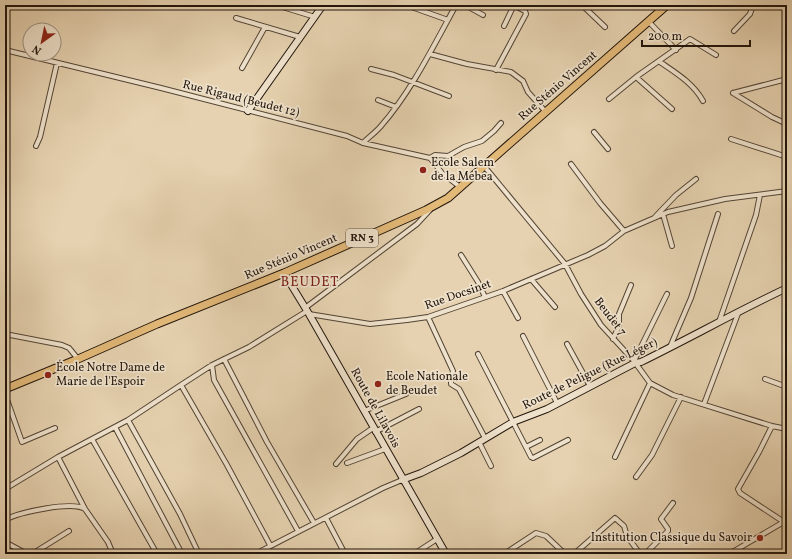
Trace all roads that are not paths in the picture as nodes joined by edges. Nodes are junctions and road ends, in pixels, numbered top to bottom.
1 (278, 5) edge
2 (323, 5) edge
3 (406, 5) edge
4 (465, 5) edge
5 (513, 5) edge
6 (582, 5) edge
7 (667, 5) edge
8 (753, 5) edge
9 (454, 6) edge
10 (483, 15) dead end
11 (315, 17) junction
12 (236, 18) dead end
13 (448, 20) junction
14 (648, 21) junction
15 (504, 26) dead end
16 (265, 27) junction
17 (605, 27) dead end
18 (734, 31) dead end
19 (300, 37) junction
20 (5, 50) edge
21 (676, 50) junction
22 (430, 54) junction
23 (716, 55) dead end
24 (660, 62) junction
25 (57, 63) junction
26 (242, 68) dead end
27 (371, 69) dead end
28 (496, 70) junction
29 (636, 77) junction
30 (787, 79) edge
31 (412, 82) junction
32 (449, 96) dead end
33 (610, 99) dead end
34 (378, 100) dead end
35 (703, 101) dead end
36 (396, 107) junction
37 (672, 109) dead end
38 (248, 111) junction
39 (545, 111) junction
40 (501, 123) dead end
41 (787, 124) edge
42 (594, 132) dead end
43 (731, 139) dead end
44 (363, 143) junction
45 (36, 146) dead end
46 (608, 149) dead end
47 (787, 157) edge
48 (430, 158) junction
49 (571, 164) dead end
50 (484, 166) junction
51 (696, 179) dead end
52 (460, 187) junction
53 (787, 191) edge
54 (760, 195) junction
55 (435, 205) junction
56 (663, 214) junction
57 (718, 214) dead end
58 (654, 218) junction
59 (624, 231) junction
60 (672, 246) dead end
61 (461, 255) dead end
62 (565, 264) junction
63 (284, 273) junction
64 (531, 279) junction
65 (631, 285) dead end
66 (787, 288) edge
67 (503, 291) junction
68 (668, 294) dead end
69 (484, 297) junction
70 (555, 307) dead end
71 (740, 310) junction
72 (307, 311) junction
73 (428, 317) junction
74 (518, 318) dead end
75 (719, 322) junction
76 (5, 334) edge
77 (524, 336) dead end
78 (613, 339) junction
79 (567, 344) dead end
80 (670, 348) junction
81 (478, 354) dead end
82 (78, 359) junction
83 (224, 359) junction
84 (634, 362) junction
85 (212, 366) junction
86 (765, 379) dead end
87 (650, 383) junction
88 (181, 385) junction
89 (590, 386) junction
90 (787, 387) edge
91 (5, 389) edge
92 (5, 394) edge
93 (406, 394) dead end
94 (681, 397) junction
95 (557, 404) junction
96 (704, 404) junction
97 (419, 409) dead end
98 (364, 411) junction
99 (128, 420) junction
100 (513, 422) junction
101 (772, 426) junction
102 (115, 427) junction
103 (55, 428) dead end
104 (787, 429) edge
105 (374, 430) junction
106 (485, 438) junction
107 (92, 439) junction
108 (540, 440) dead end
109 (568, 440) dead end
110 (479, 442) junction
111 (526, 447) junction
112 (385, 449) junction
113 (58, 457) junction
114 (615, 457) dead end
115 (347, 463) dead end
116 (336, 464) dead end
117 (491, 466) dead end
118 (636, 477) dead end
119 (402, 480) junction
120 (5, 489) edge
121 (673, 503) dead end
122 (85, 509) junction
123 (326, 518) junction
124 (5, 520) edge
125 (785, 521) edge
126 (314, 523) junction
127 (69, 531) dead end
128 (298, 531) junction
129 (437, 539) junction
130 (5, 542) edge
131 (270, 545) junction
132 (736, 552) edge
133 (27, 554) edge
134 (32, 554) edge
135 (113, 554) edge
136 (157, 554) edge
137 (182, 554) edge
138 (199, 554) edge
139 (255, 554) edge
140 (345, 554) edge
141 (414, 554) edge
142 (446, 554) edge
143 (504, 554) edge
144 (565, 554) edge
145 (574, 554) edge
146 (640, 554) edge
147 (645, 554) edge
148 (729, 554) edge

1 - 11 street
2 - 11 street
3 - 13 street
4 - 10 street
5 - 15 street
5 - 28 street
6 - 17 street
7 - 14 main road, Rue Sténio Vincent / RN 3
8 - 18 street
9 - 13 street
11 - 19 street
12 - 16 street
13 - 22 street
14 - 21 street
14 - 39 main road, Rue Sténio Vincent / RN 3
16 - 19 street
16 - 26 street
19 - 38 street
20 - 25 street, Rue Rigaud (Beudet 12)
21 - 23 street
21 - 24 street
22 - 28 street
22 - 31 street
24 - 29 street
24 - 35 street
25 - 38 street, Rue Rigaud (Beudet 12)
25 - 45 street
27 - 31 street
28 - 39 street
29 - 33 street
29 - 37 street
30 - 41 street
31 - 32 street
31 - 36 street
34 - 36 street
36 - 44 street
38 - 44 street, Rue Rigaud (Beudet 12)
39 - 50 main road, Rue Sténio Vincent / RN 3
40 - 48 street
42 - 46 street
43 - 47 street
44 - 48 street, Rue Rigaud (Beudet 12)
48 - 52 street
49 - 59 street
50 - 52 main road, Rue Sténio Vincent / RN 3
50 - 62 street, Beudet 7
51 - 58 street
52 - 55 main road, Rue Sténio Vincent / RN 3
53 - 54 street, Rue Docsinet
54 - 56 street, Rue Docsinet
54 - 75 street
55 - 63 main road, Rue Sténio Vincent / RN 3
55 - 72 street
56 - 58 street, Rue Docsinet
56 - 60 street
57 - 80 street
58 - 59 street, Rue Docsinet
59 - 62 street, Rue Docsinet
61 - 69 street
62 - 64 street, Rue Docsinet
62 - 78 street, Beudet 7
63 - 72 street, Route de Lilavois
63 - 82 main road, Rue Sténio Vincent / RN 3
64 - 67 street, Rue Docsinet
64 - 70 street
65 - 78 street
66 - 71 street, Route de Peligue (Rue Léger)
67 - 69 street, Rue Docsinet
67 - 74 street
68 - 84 street
69 - 73 street, Rue Docsinet
71 - 75 street, Route de Peligue (Rue Léger)
71 - 96 street
72 - 73 street, Rue Docsinet
72 - 83 street
72 - 98 street, Route de Lilavois
73 - 106 street
75 - 80 street, Route de Peligue (Rue Léger)
76 - 82 street
77 - 95 street
78 - 84 street, Beudet 7
79 - 89 street
80 - 84 street, Route de Peligue (Rue Léger)
81 - 100 street
82 - 91 main road, Rue Sténio Vincent / RN 3
83 - 85 street
83 - 126 street
84 - 87 street, Beudet 7
84 - 89 street, Route de Peligue (Rue Léger)
85 - 88 street
85 - 128 street
86 - 90 street
87 - 94 street, Beudet 7
87 - 114 street
88 - 99 street
88 - 131 street
89 - 95 street, Route de Peligue (Rue Léger)
92 - 103 street
93 - 98 street
94 - 96 street, Beudet 7
94 - 118 street
95 - 100 street, Route de Peligue (Rue Léger)
96 - 101 street, Beudet 7
97 - 105 street
98 - 105 street, Route de Lilavois
99 - 102 street
99 - 138 street
100 - 106 street, Route de Peligue (Rue Léger)
100 - 111 street
101 - 104 street, Beudet 7
101 - 125 street
102 - 107 street
102 - 137 street
105 - 112 street, Route de Lilavois
105 - 116 street
106 - 110 street, Route de Peligue (Rue Léger)
107 - 113 street
107 - 136 street
108 - 111 street
109 - 111 street
110 - 117 street
110 - 119 street, Route de Peligue (Rue Léger)
112 - 115 street
112 - 119 street, Route de Lilavois
113 - 120 street
113 - 122 street
119 - 123 street
119 - 129 street, Route de Lilavois
121 - 147 street
122 - 124 street
122 - 135 street
123 - 126 street
123 - 140 street
125 - 132 street
126 - 128 street
127 - 134 street
128 - 131 street
129 - 141 street
129 - 142 street, Route de Lilavois
130 - 133 street
131 - 139 street
132 - 148 street
143 - 144 street
145 - 146 street

